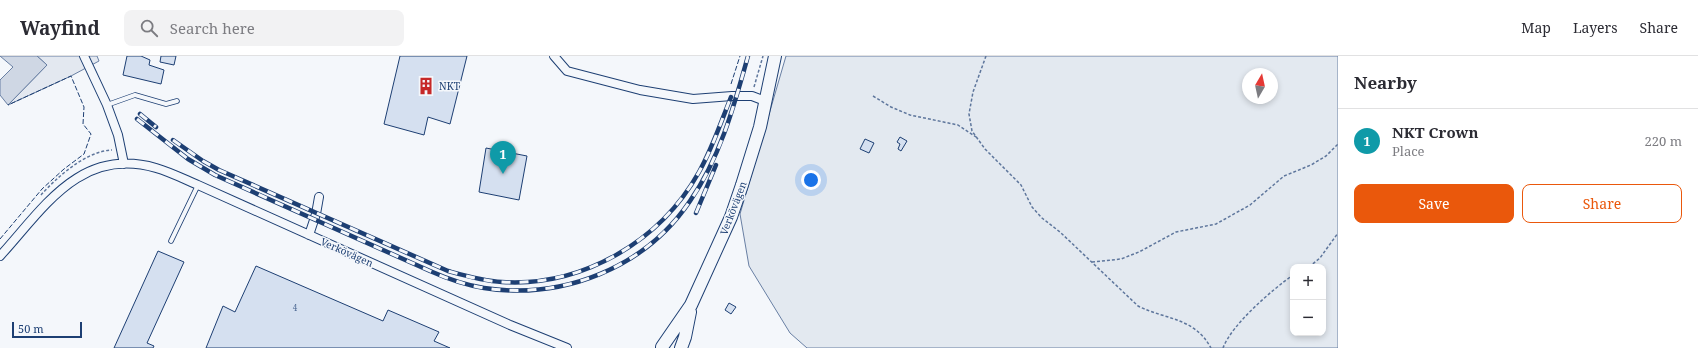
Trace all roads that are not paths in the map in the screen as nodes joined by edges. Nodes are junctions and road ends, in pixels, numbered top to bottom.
1 (84, 56) edge
2 (554, 56) edge
3 (774, 56) edge
4 (177, 101) dead end
5 (765, 101) junction
6 (107, 105) junction
7 (124, 164) junction
8 (198, 185) junction
9 (319, 197) dead end
10 (310, 235) junction
11 (171, 241) dead end
12 (0, 256) edge
13 (691, 305) junction
14 (567, 348) edge
15 (663, 348) edge
16 (682, 348) edge

1 - 6 street
2 - 5 street
3 - 5 main road, Verkövägen
4 - 6 lane
5 - 13 main road, Verkövägen
6 - 7 street
7 - 8 street, Verkövägen
7 - 12 street, Verkövägen
8 - 10 street, Verkövägen
8 - 11 lane
9 - 10 street
10 - 14 street, Verkövägen
13 - 15 main road, Verkövägen
13 - 16 main road

